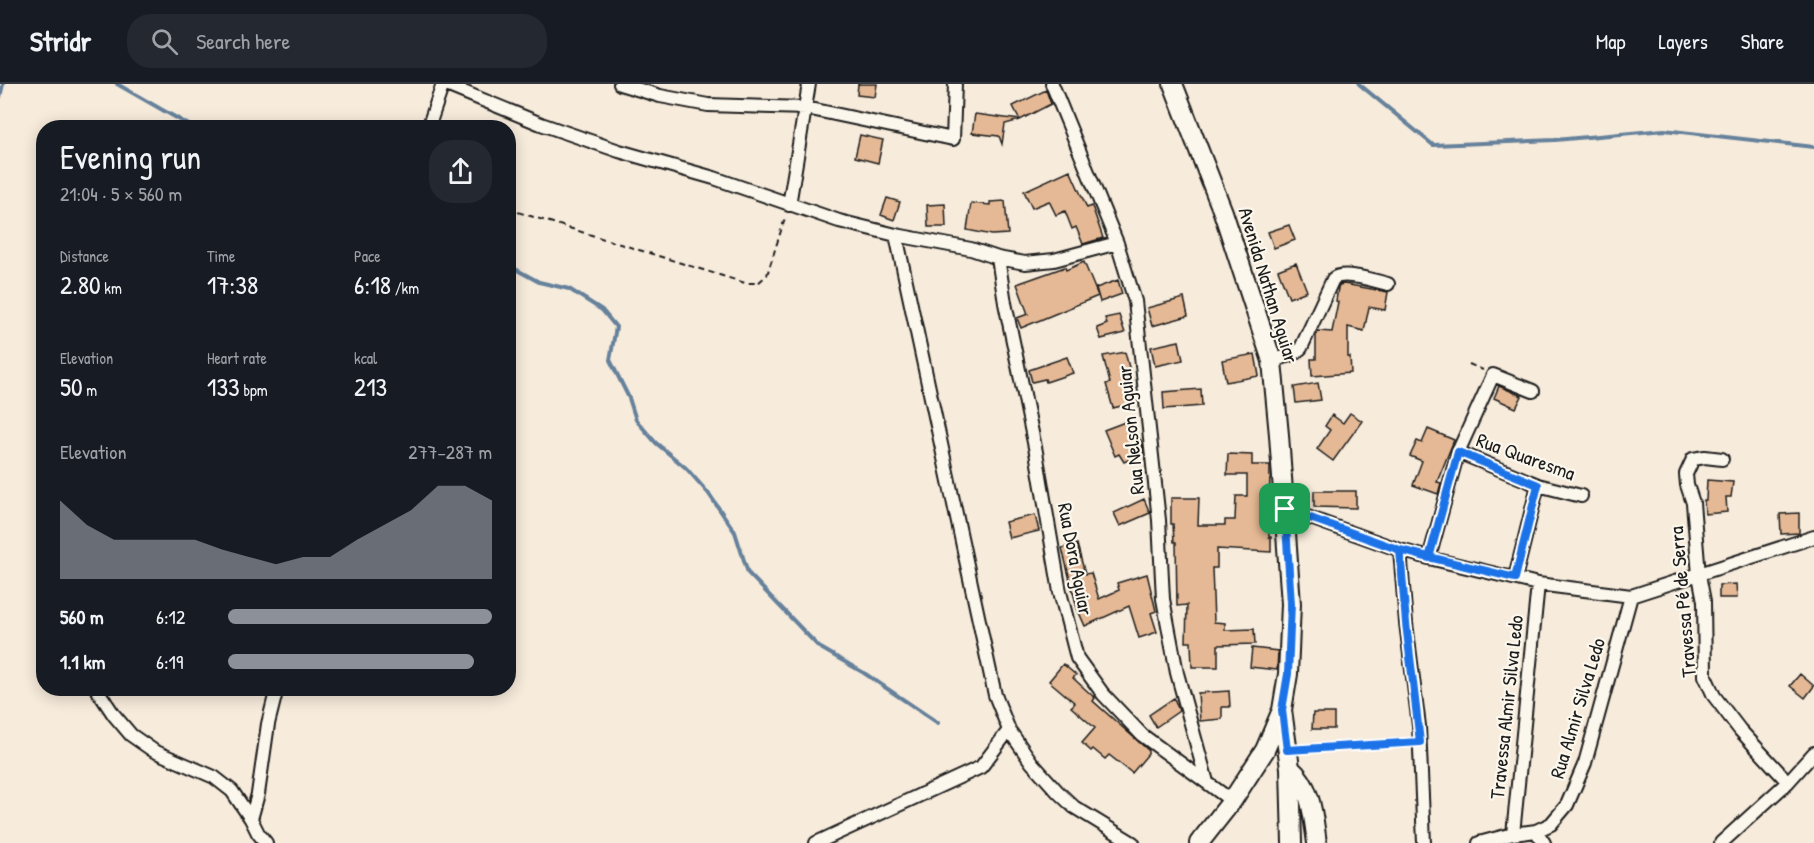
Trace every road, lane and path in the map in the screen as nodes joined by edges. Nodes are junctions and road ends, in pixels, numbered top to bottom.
1 (444, 84) edge
2 (620, 84) edge
3 (809, 84) edge
4 (955, 84) edge
5 (1052, 84) edge
6 (1173, 84) edge
7 (806, 108) junction
8 (431, 120) edge
9 (789, 205) junction
10 (516, 211) edge
11 (896, 235) junction
12 (1118, 243) junction
13 (998, 258) junction
14 (1388, 284) dead end
15 (1272, 361) junction
16 (1533, 391) dead end
17 (1458, 452) junction
18 (1722, 459) dead end
19 (1538, 485) junction
20 (1581, 496) dead end
21 (1285, 509) junction
22 (1814, 537) edge
23 (1400, 550) junction
24 (1429, 558) junction
25 (1699, 575) junction
26 (1515, 578) junction
27 (1538, 584) junction
28 (1631, 596) junction
29 (101, 696) edge
30 (275, 696) edge
31 (1282, 710) junction
32 (1009, 730) junction
33 (1420, 742) junction
34 (1814, 753) edge
35 (1289, 759) junction
36 (1207, 782) junction
37 (1788, 782) junction
38 (1232, 801) junction
39 (251, 819) junction
40 (1536, 831) junction
41 (1513, 834) junction
42 (255, 838) edge
43 (266, 843) edge
44 (816, 843) edge
45 (1133, 843) edge
46 (1199, 843) edge
47 (1292, 843) edge
48 (1317, 843) edge
49 (1424, 843) edge
50 (1479, 843) edge
51 (1544, 843) edge
52 (1721, 843) edge

1 - 8 street
1 - 9 street
2 - 7 street
3 - 7 street
4 - 7 street
5 - 12 street, Rua Nelson Aguiar
6 - 15 main road, Avenida Nathan Aguiar
7 - 9 street
9 - 10 path
9 - 11 street
11 - 13 street
11 - 32 street
12 - 13 street
12 - 36 street, Rua Nelson Aguiar
13 - 36 street, Rua Dora Aguiar
14 - 15 street
15 - 21 main road, Avenida Nathan Aguiar
16 - 17 street
17 - 19 street, Rua Quaresma
17 - 24 street
18 - 25 street, Travessa Pé de Serra
19 - 20 street, Rua Quaresma
19 - 26 street
21 - 23 street
21 - 31 main road, Avenida Nathan Aguiar
22 - 25 street
23 - 24 street
23 - 33 street
24 - 26 street
25 - 28 street
25 - 37 street, Travessa Pé de Serra
26 - 27 street
27 - 28 street
27 - 41 street, Travessa Almir Silva Ledo
28 - 40 street, Rua Almir Silva Ledo
29 - 39 street
30 - 39 street
31 - 35 main road
31 - 38 main road, Avenida Nathan Aguiar
32 - 44 street
32 - 45 street
33 - 35 path
33 - 49 street
34 - 37 street
35 - 47 main road
35 - 48 main road
36 - 38 street, Rua Dora Aguiar
37 - 52 street
38 - 46 main road, Avenida Nathan Aguiar
39 - 42 street
40 - 41 street, Rua Almir Silva Ledo
40 - 51 street
41 - 50 street, Rua Almir Silva Ledo
42 - 43 street

